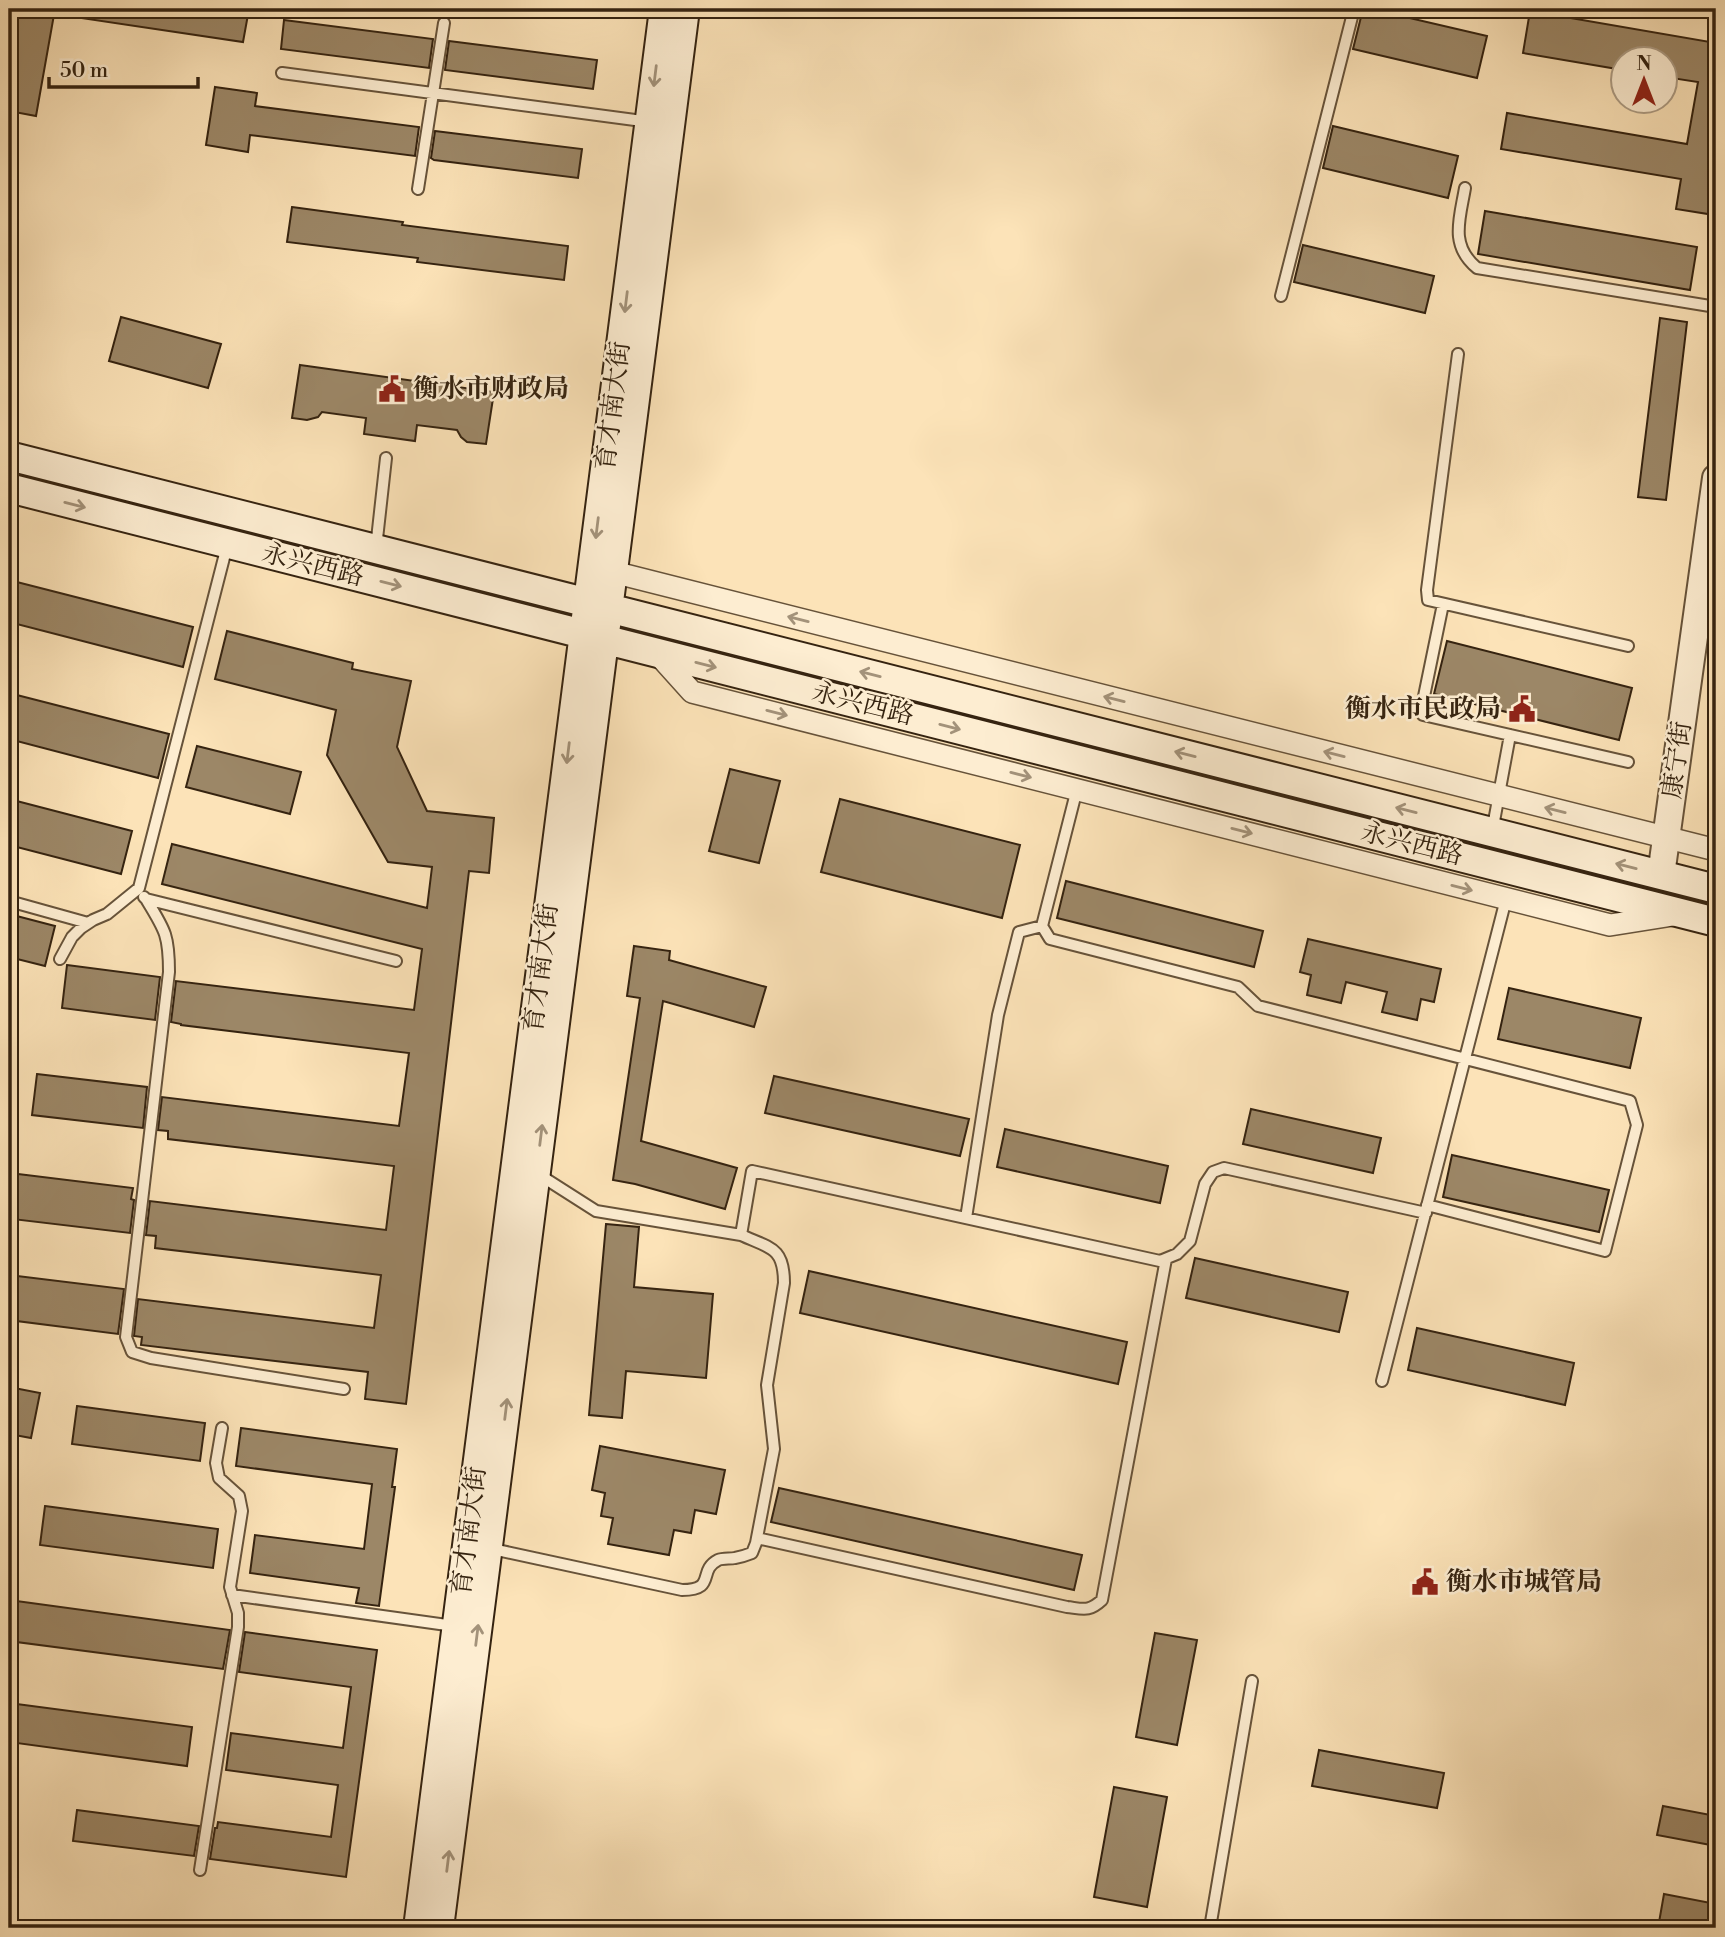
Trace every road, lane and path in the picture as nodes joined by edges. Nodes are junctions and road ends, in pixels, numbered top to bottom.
1 (657, 9) edge
2 (664, 9) edge
3 (685, 9) edge
4 (1354, 9) edge
5 (444, 23) dead end
6 (282, 73) dead end
7 (433, 93) junction
8 (649, 122) junction
9 (1465, 188) dead end
10 (418, 189) dead end
11 (1281, 296) dead end
12 (1716, 307) edge
13 (1458, 354) dead end
14 (9, 456) edge
15 (386, 458) dead end
16 (1716, 478) edge
17 (9, 488) edge
18 (227, 543) junction
19 (376, 548) junction
20 (613, 572) junction
21 (598, 604) junction
22 (1443, 604) junction
23 (594, 636) junction
24 (1628, 646) dead end
25 (656, 652) junction
26 (1510, 735) junction
27 (1628, 762) dead end
28 (1077, 789) junction
29 (1499, 795) junction
30 (1492, 832) junction
31 (1667, 838) junction
32 (1716, 850) edge
33 (1661, 875) junction
34 (139, 888) junction
35 (1716, 889) edge
36 (1506, 899) junction
37 (146, 900) junction
38 (9, 901) edge
39 (1682, 913) junction
40 (1716, 922) edge
41 (88, 923) junction
42 (1042, 926) junction
43 (60, 959) dead end
44 (396, 961) dead end
45 (1465, 1059) junction
46 (536, 1173) junction
47 (1426, 1209) junction
48 (966, 1217) junction
49 (741, 1235) junction
50 (1166, 1259) junction
51 (1382, 1381) dead end
52 (344, 1389) dead end
53 (222, 1428) dead end
54 (757, 1538) junction
55 (488, 1548) junction
56 (232, 1595) junction
57 (456, 1626) junction
58 (1252, 1681) dead end
59 (200, 1870) dead end
60 (418, 1928) edge
61 (439, 1928) edge
62 (1210, 1928) edge

1 - 2 lane
2 -> 8 main road, 育才南大街
3 - 20 main road, 育才南大街
4 - 11 lane
5 - 7 lane
6 - 7 lane
7 - 8 lane
7 - 10 lane
8 -> 21 main road, 育才南大街
9 - 12 lane
13 - 22 lane
14 - 19 main road, 永兴西路
15 - 19 lane
16 - 31 street, 康宁街
17 -> 18 main road, 永兴西路
18 -> 23 main road, 永兴西路
18 - 34 lane
19 - 21 main road, 永兴西路
20 - 21 main road, 育才南大街
29 -> 20 street
21 - 23 main road, 育才南大街
30 -> 21 main road, 永兴西路
22 - 24 lane
22 - 26 lane
23 - 25 main road, 永兴西路
46 -> 23 main road, 育才南大街
23 -> 57 main road, 育才南大街
25 -> 28 street
25 -> 39 main road, 永兴西路
26 - 27 lane
26 - 29 lane
28 -> 36 street
28 - 42 lane
29 - 30 lane
31 -> 29 street
33 -> 30 main road, 永兴西路
31 - 32 street
31 - 33 street, 康宁街
33 - 35 main road, 永兴西路
34 - 37 lane
34 - 41 lane
36 - 39 street
36 - 45 lane
37 - 44 lane
37 - 52 lane
38 - 41 lane
39 - 40 main road, 永兴西路
41 - 43 lane
42 - 45 lane
42 - 48 lane
45 - 47 lane
45 - 47 lane
46 - 49 lane
55 -> 46 main road, 育才南大街
47 - 50 lane
47 - 51 lane
48 - 49 lane
48 - 50 lane
49 - 54 lane
50 - 54 lane
53 - 56 lane
54 - 55 lane
61 -> 55 main road, 育才南大街
56 - 57 lane
56 - 59 lane
57 - 60 main road, 育才南大街
58 - 62 lane

